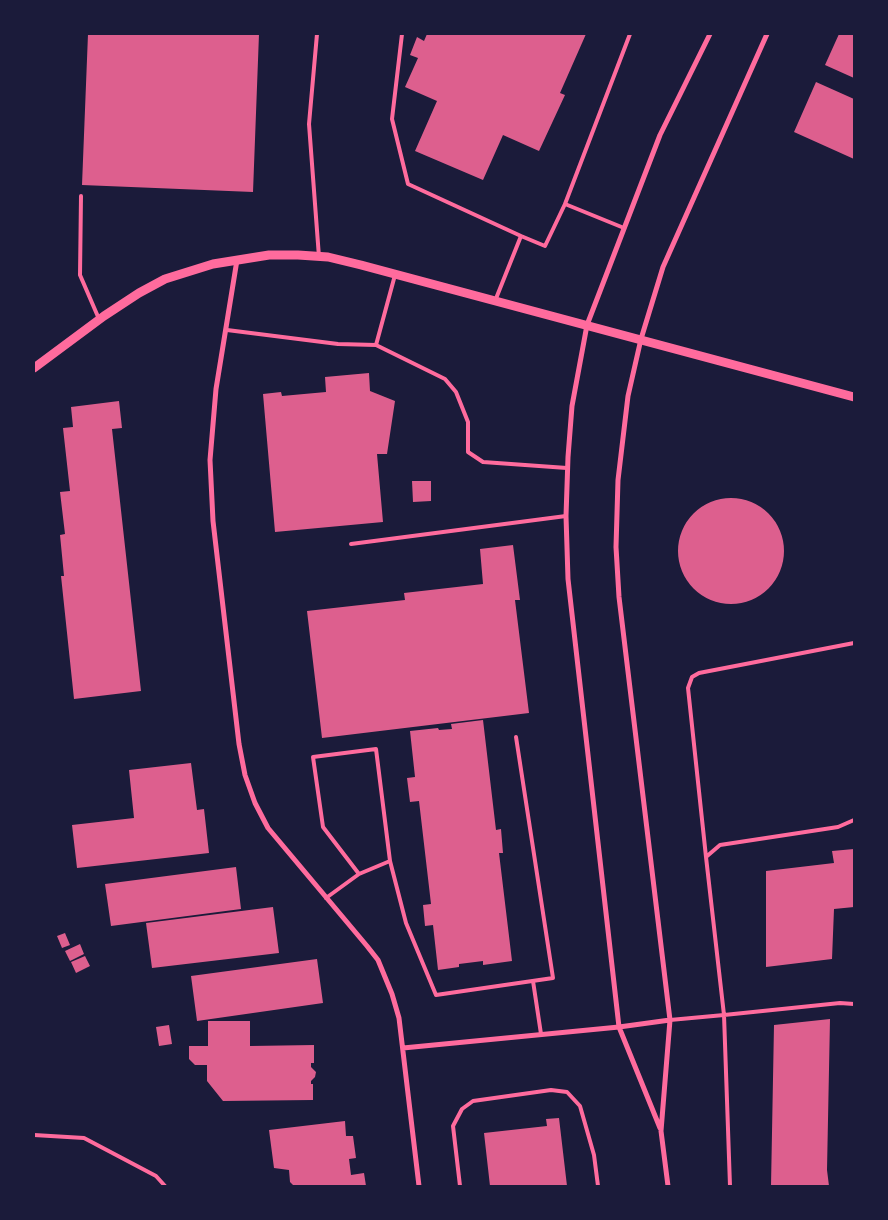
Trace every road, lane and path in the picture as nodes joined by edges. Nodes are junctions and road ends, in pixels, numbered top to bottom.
1 (318, 34) edge
2 (402, 34) edge
3 (630, 34) edge
4 (710, 34) edge
5 (767, 34) edge
6 (81, 196) dead end
7 (565, 204) junction
8 (624, 228) junction
9 (520, 236) junction
10 (319, 257) junction
11 (238, 259) junction
12 (396, 274) junction
13 (496, 301) junction
14 (99, 320) junction
15 (586, 325) junction
16 (227, 330) junction
17 (641, 339) junction
18 (376, 345) junction
19 (34, 368) edge
20 (854, 397) edge
21 (567, 468) junction
22 (566, 516) junction
23 (350, 544) dead end
24 (854, 643) edge
25 (516, 737) dead end
26 (854, 820) edge
27 (706, 857) junction
28 (390, 861) junction
29 (359, 874) junction
30 (326, 898) junction
31 (533, 981) junction
32 (854, 1004) edge
33 (724, 1014) junction
34 (670, 1020) junction
35 (619, 1027) junction
36 (541, 1034) junction
37 (403, 1048) junction
38 (661, 1131) junction
39 (34, 1135) edge
40 (165, 1186) edge
41 (418, 1186) edge
42 (460, 1186) edge
43 (598, 1186) edge
44 (668, 1186) edge
45 (730, 1186) edge

1 - 10 lane
2 - 9 lane
3 - 7 lane
4 - 8 street
5 - 17 street
6 - 14 lane
7 - 8 lane
7 - 9 lane
8 - 15 street
9 - 13 lane
10 - 11 street
10 - 12 street
11 - 14 street
11 - 16 street
12 - 13 street
12 - 18 lane
13 - 15 street
14 - 19 street
15 - 17 street
15 - 21 street
16 - 18 lane
16 - 30 street
17 - 20 street
17 - 34 street
18 - 21 lane
21 - 22 street
22 - 23 lane
22 - 35 street
24 - 27 lane
25 - 31 lane
26 - 27 lane
27 - 33 lane
28 - 29 lane
28 - 29 lane
28 - 31 lane
29 - 30 lane
30 - 37 street
31 - 36 lane
32 - 33 lane
33 - 34 lane
33 - 45 lane
34 - 35 street
34 - 38 street
35 - 36 street
35 - 38 street
36 - 37 street
37 - 41 street
38 - 44 street
39 - 40 lane
42 - 43 lane

